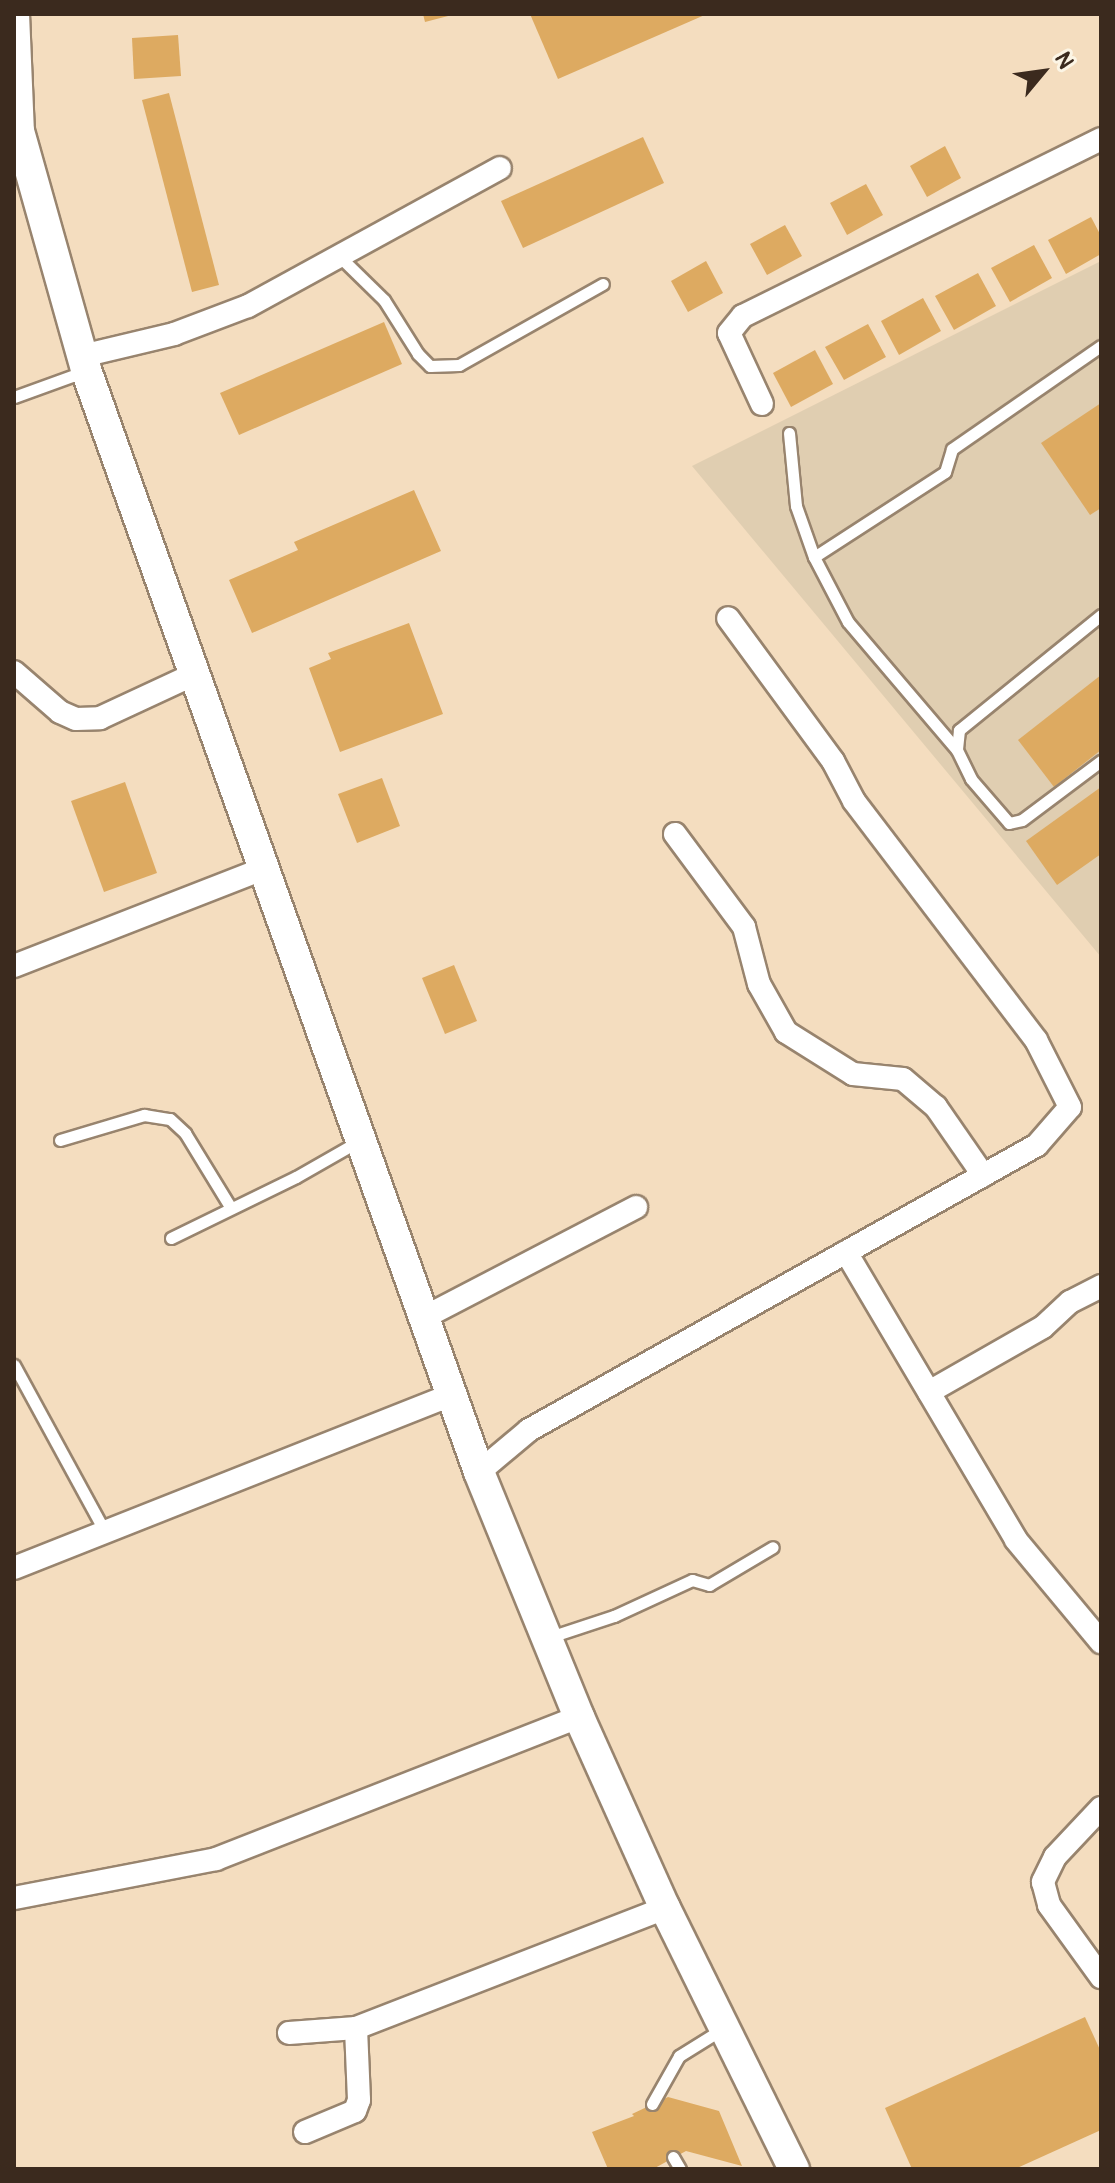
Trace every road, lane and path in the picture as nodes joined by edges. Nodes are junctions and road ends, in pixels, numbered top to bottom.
1 (14, 14) edge
2 (17, 132) edge
3 (1101, 139) edge
4 (500, 168) dead end
5 (337, 254) junction
6 (603, 284) dead end
7 (1101, 346) edge
8 (84, 363) junction
9 (14, 397) edge
10 (762, 404) dead end
11 (789, 433) dead end
12 (814, 557) junction
13 (1101, 615) edge
14 (728, 618) dead end
15 (14, 672) edge
16 (195, 674) junction
17 (957, 750) junction
18 (1101, 761) edge
19 (675, 834) dead end
20 (265, 868) junction
21 (14, 966) edge
22 (362, 1139) junction
23 (60, 1140) dead end
24 (983, 1175) junction
25 (636, 1207) dead end
26 (231, 1208) junction
27 (171, 1238) dead end
28 (846, 1252) junction
29 (1101, 1286) edge
30 (425, 1317) junction
31 (14, 1365) edge
32 (929, 1392) junction
33 (453, 1394) junction
34 (479, 1472) junction
35 (104, 1530) junction
36 (773, 1547) dead end
37 (14, 1568) edge
38 (547, 1638) junction
39 (1101, 1642) edge
40 (579, 1717) junction
41 (1101, 1808) edge
42 (14, 1898) edge
43 (665, 1908) junction
44 (1097, 1961) edge
45 (724, 2027) junction
46 (356, 2028) junction
47 (289, 2033) dead end
48 (652, 2104) dead end
49 (305, 2132) dead end
50 (673, 2157) dead end
51 (680, 2169) edge
52 (794, 2169) edge

1 - 2 main road
2 - 8 main road
3 - 10 street
4 - 5 street
5 - 6 lane
5 - 8 street
7 - 12 lane
8 - 9 lane
8 - 16 main road
11 - 12 lane
12 - 17 lane
13 - 17 lane
14 - 24 street
15 - 16 street
16 - 20 main road
17 - 18 lane
19 - 24 street
20 - 21 street
20 - 22 main road
22 - 26 lane
22 - 30 main road
23 - 26 lane
24 - 28 street
25 - 30 street
26 - 27 lane
28 - 32 street
28 - 34 street
29 - 32 street
30 - 33 main road
31 - 35 lane
32 - 39 street
33 - 34 main road
33 - 35 street
34 - 38 main road
35 - 37 street
36 - 38 lane
38 - 40 main road
40 - 42 street
40 - 43 main road
41 - 44 street
43 - 45 main road
43 - 46 street
45 - 48 lane
45 - 52 main road
46 - 47 street
46 - 49 street
50 - 51 lane

